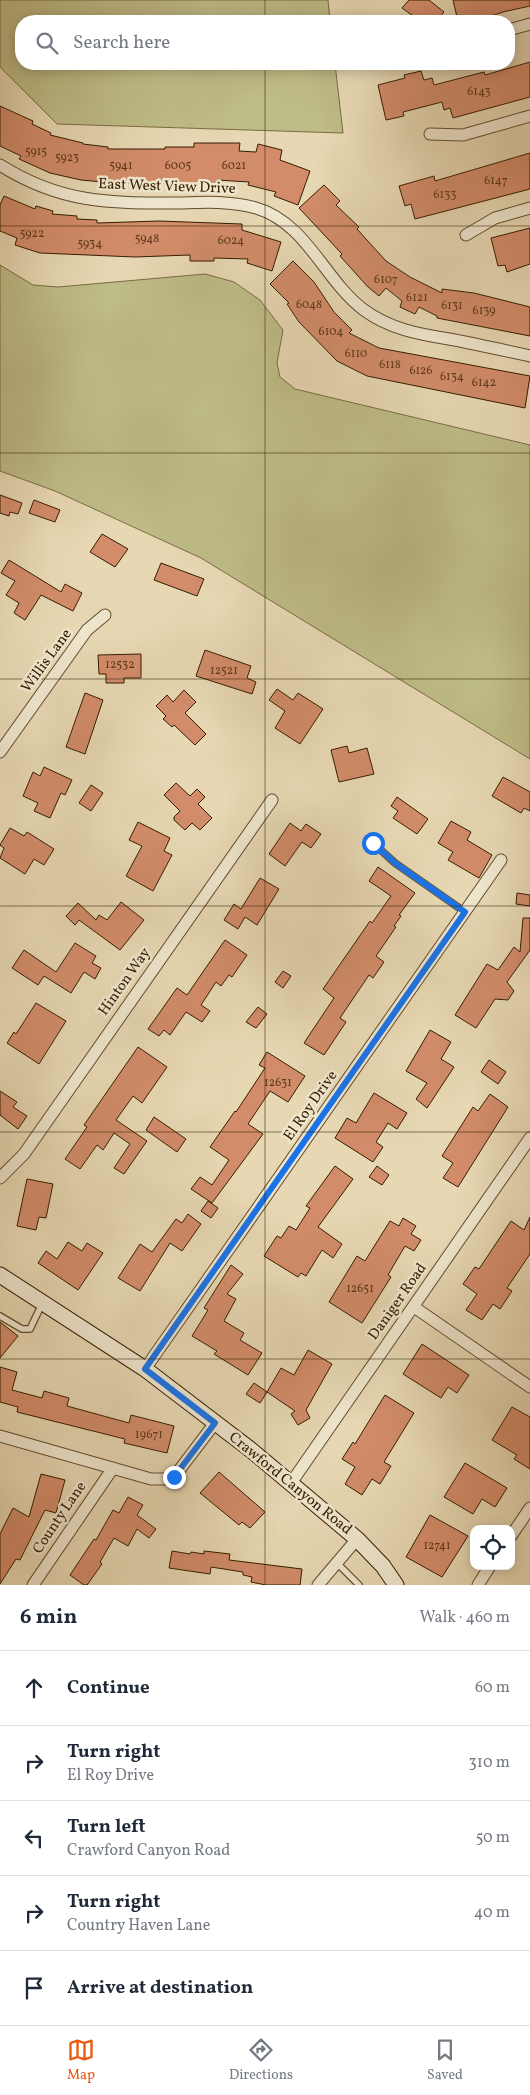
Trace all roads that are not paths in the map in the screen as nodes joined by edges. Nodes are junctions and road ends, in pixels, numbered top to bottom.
1 (530, 24) edge
2 (515, 28) edge
3 (530, 116) edge
4 (430, 134) dead end
5 (0, 165) edge
6 (530, 208) edge
7 (466, 235) dead end
8 (530, 356) edge
9 (105, 615) dead end
10 (0, 752) edge
11 (272, 800) dead end
12 (373, 843) dead end
13 (501, 860) dead end
14 (465, 912) junction
15 (530, 1138) edge
16 (0, 1178) edge
17 (2, 1281) edge
18 (42, 1304) junction
19 (414, 1307) junction
20 (0, 1316) edge
21 (145, 1369) junction
22 (530, 1387) edge
23 (215, 1423) junction
24 (0, 1436) edge
25 (113, 1468) junction
26 (291, 1483) junction
27 (530, 1508) edge
28 (515, 1530) edge
29 (357, 1539) junction
30 (336, 1562) junction
31 (487, 1570) edge
32 (33, 1585) edge
33 (318, 1585) edge
34 (359, 1585) edge
35 (396, 1585) edge
36 (478, 1585) edge

1 - 2 street
3 - 4 street
5 - 8 street, East West View Drive
6 - 7 street
9 - 10 street, Willis Lane
11 - 16 street, Hinton Way
12 - 14 lane
13 - 14 street, El Roy Drive
14 - 21 street, El Roy Drive
15 - 19 street, Daniger Road
17 - 18 main road, Crawford Canyon Road
18 - 20 lane
18 - 21 main road, Crawford Canyon Road
19 - 22 street
19 - 26 street, Daniger Road
21 - 23 main road, Crawford Canyon Road
23 - 25 street
23 - 26 main road, Crawford Canyon Road
24 - 25 street
25 - 32 street, County Lane
26 - 29 main road, Crawford Canyon Road
27 - 28 street
29 - 30 street
29 - 35 main road, Crawford Canyon Road
30 - 33 street
30 - 34 lane
31 - 36 street

